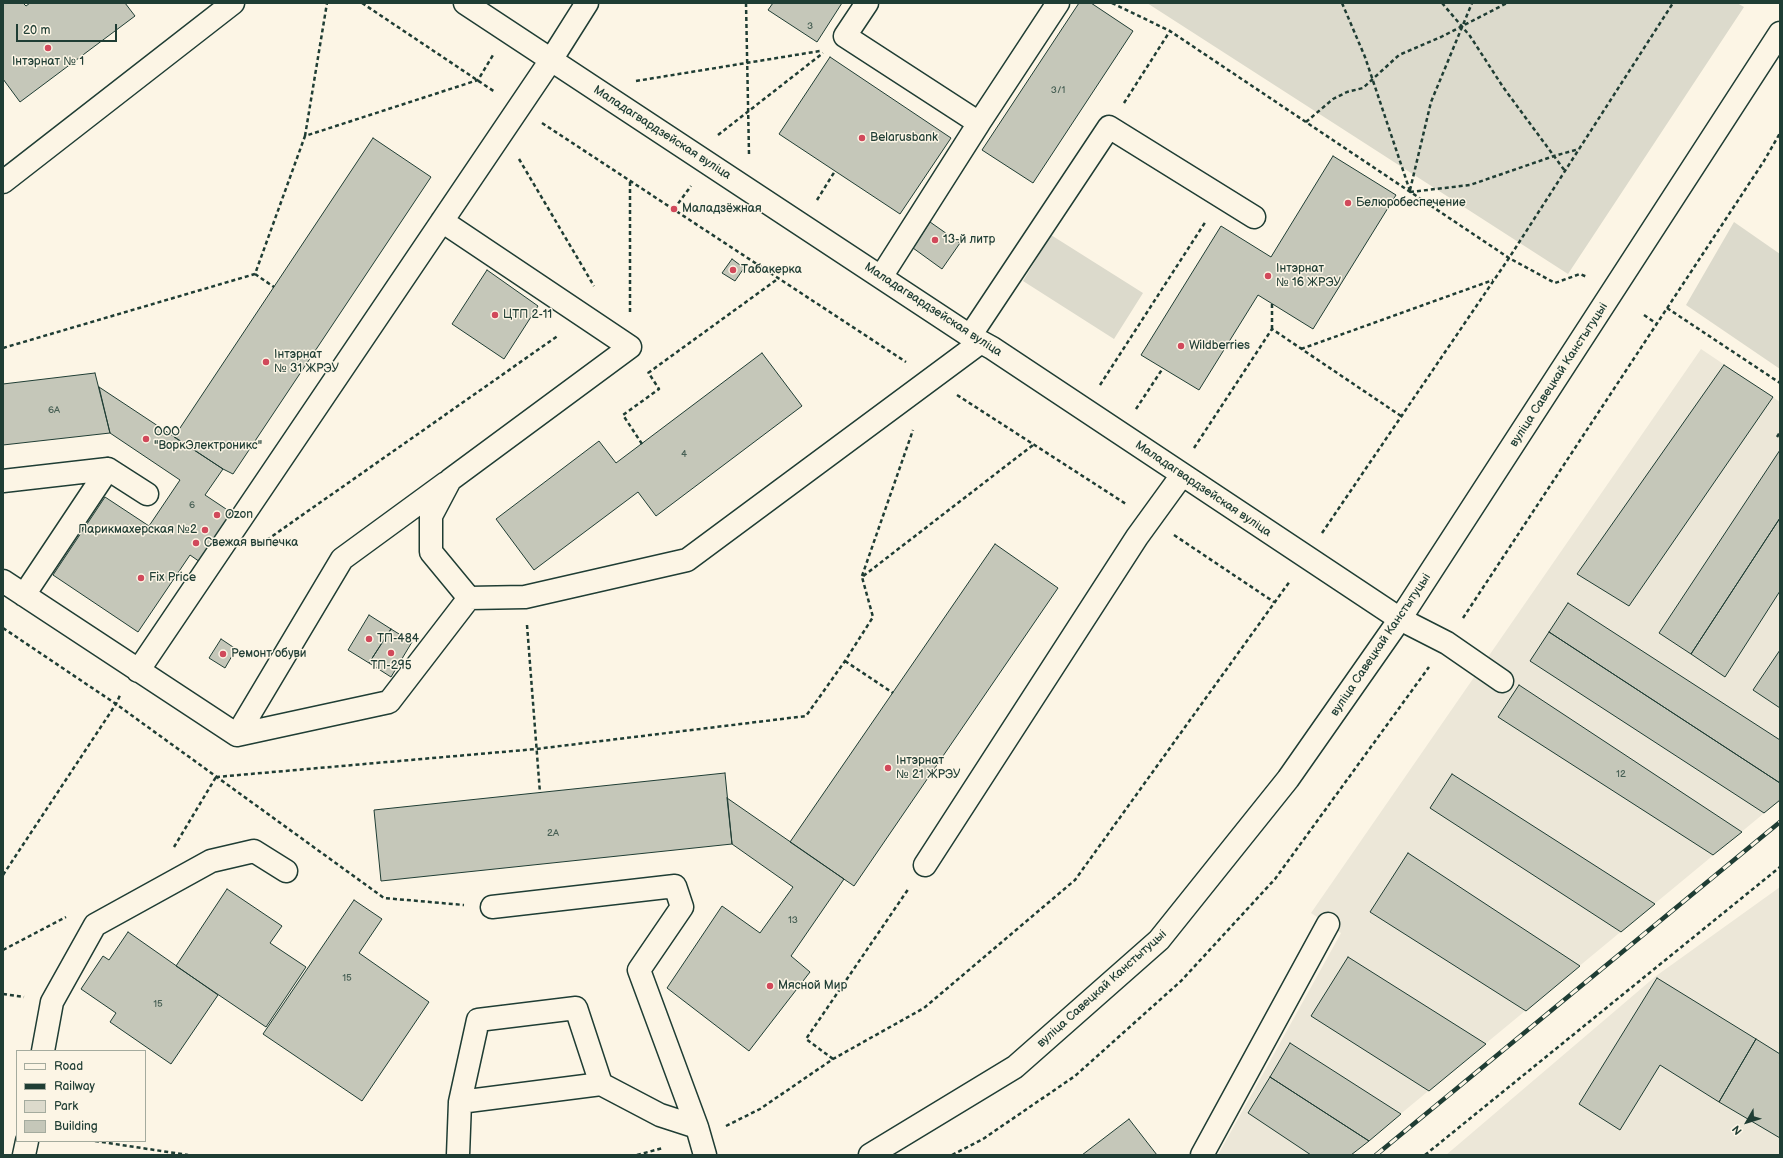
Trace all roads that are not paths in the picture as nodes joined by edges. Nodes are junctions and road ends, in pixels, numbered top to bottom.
1 (233, 3) edge
2 (465, 3) edge
3 (587, 3) edge
4 (867, 3) edge
5 (1058, 3) edge
6 (1780, 33) edge
7 (551, 60) junction
8 (979, 123) junction
9 (3, 182) edge
10 (1254, 217) dead end
11 (442, 221) junction
12 (881, 277) junction
13 (976, 339) junction
14 (108, 469) junction
15 (1182, 475) junction
16 (450, 480) junction
17 (3, 481) edge
18 (147, 494) dead end
19 (3, 581) edge
20 (24, 595) junction
21 (469, 598) junction
22 (1400, 619) junction
23 (134, 669) junction
24 (1502, 681) dead end
25 (236, 735) junction
26 (925, 865) road end
27 (286, 871) dead end
28 (492, 907) road end
29 (1328, 924) dead end
30 (43, 1050) edge
31 (601, 1084) junction
32 (460, 1102) junction
33 (701, 1140) edge
34 (27, 1142) edge
35 (24, 1155) edge
36 (458, 1155) edge
37 (870, 1155) edge
38 (1202, 1155) edge

1 - 9 main road
2 - 7 main road, Маладагвардзейская вуліца
3 - 7 main road
4 - 8 main road
5 - 8 main road
6 - 22 main road, вуліца Савецкай Канстытуцыі
7 - 11 main road
7 - 12 main road, Маладагвардзейская вуліца
8 - 12 main road
10 - 13 main road
11 - 16 main road
11 - 23 main road
12 - 13 main road, Маладагвардзейская вуліца
13 - 15 main road, Маладагвардзейская вуліца
13 - 21 main road
14 - 17 main road
14 - 18 main road
14 - 20 main road
15 - 22 main road, Маладагвардзейская вуліца
15 - 26 main road
16 - 21 main road
16 - 25 main road
19 - 20 main road
20 - 23 main road
21 - 25 main road
22 - 24 main road, Маладагвардзейская вуліца
22 - 37 main road, вуліца Савецкай Канстытуцыі
23 - 25 main road
27 - 30 main road
28 - 33 main road
29 - 38 main road
31 - 32 main road
31 - 32 main road
31 - 33 main road
32 - 36 main road
34 - 35 main road

